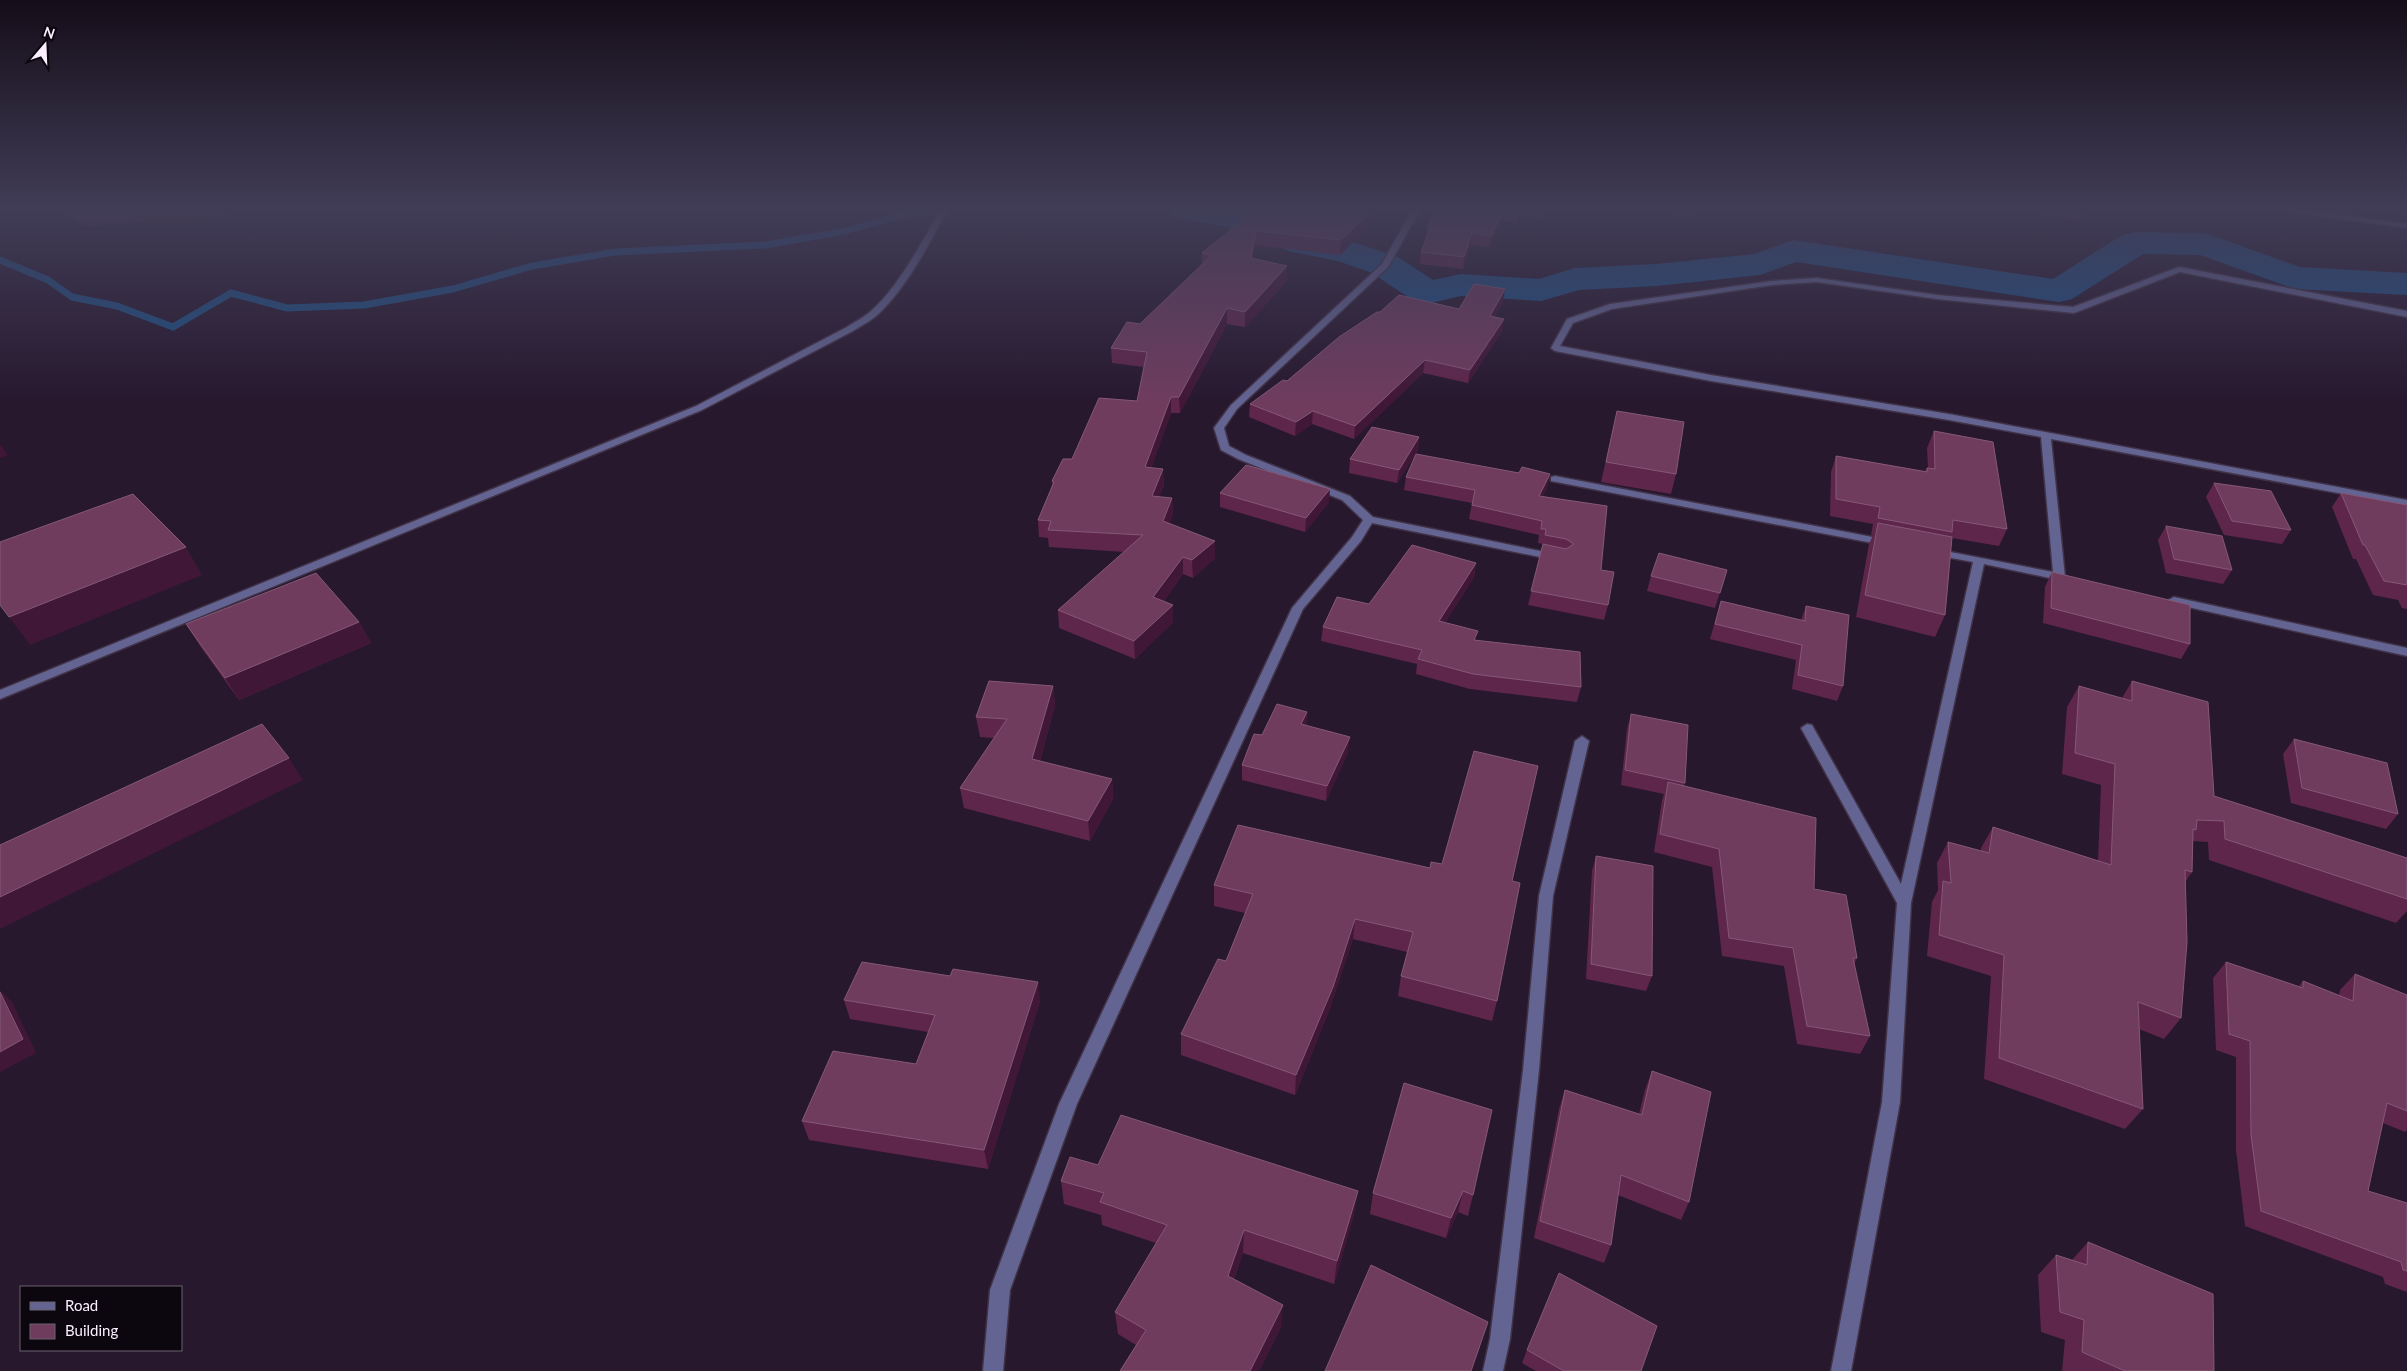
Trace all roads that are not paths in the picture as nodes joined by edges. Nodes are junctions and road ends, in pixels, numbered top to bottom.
1 (905, 274) edge
2 (1374, 274) edge
3 (2166, 274) edge
4 (2204, 274) edge
5 (2407, 314) edge
6 (2046, 435) junction
7 (1555, 479) dead end
8 (2407, 503) edge
9 (1369, 519) junction
10 (1902, 545) edge
11 (1921, 549) edge
12 (1563, 558) edge
13 (1979, 560) junction
14 (2165, 600) edge
15 (2407, 652) edge
16 (0, 695) edge
17 (1807, 728) dead end
18 (1582, 741) dead end
19 (1904, 903) junction
20 (993, 1371) edge
21 (1493, 1371) edge
22 (1841, 1371) edge

1 - 16 street
2 - 9 street
3 - 6 street
4 - 5 street
6 - 8 street
6 - 13 street
7 - 10 street
9 - 12 street
9 - 20 street
11 - 13 street
13 - 19 street
14 - 15 street
17 - 19 street
18 - 21 street
19 - 22 street

